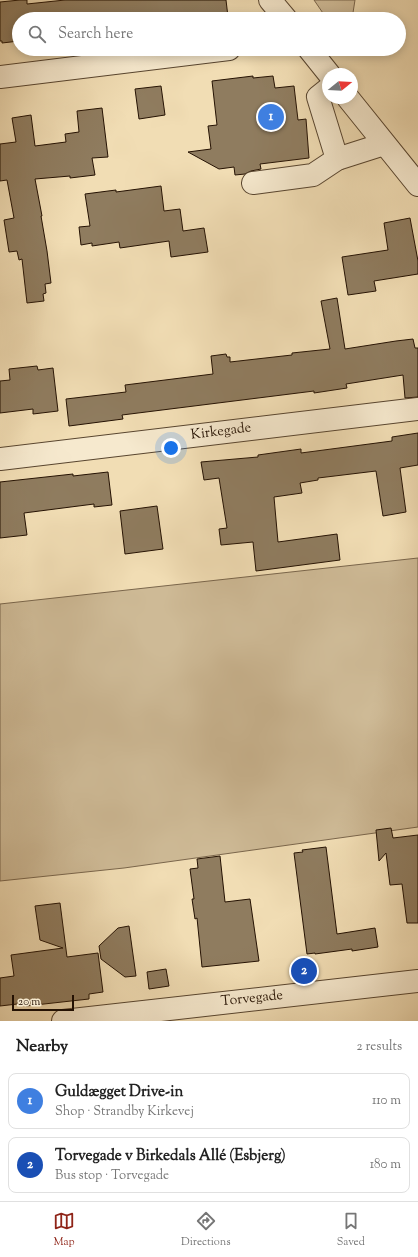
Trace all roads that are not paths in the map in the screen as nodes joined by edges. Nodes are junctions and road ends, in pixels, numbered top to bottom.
1 (270, 0) edge
2 (280, 12) edge
3 (172, 56) edge
4 (315, 56) edge
5 (324, 68) edge
6 (0, 77) edge
7 (322, 94) edge
8 (353, 104) edge
9 (384, 144) junction
10 (337, 159) junction
11 (253, 183) dead end
12 (418, 185) edge
13 (418, 409) edge
14 (0, 459) edge
15 (418, 981) edge
16 (203, 1013) edge
17 (63, 1021) edge

1 - 2 street
3 - 6 street
4 - 5 street
7 - 10 street
8 - 9 street
9 - 10 street
9 - 12 street
10 - 11 street
13 - 14 street, Kirkegade
15 - 16 street, Torvegade
16 - 17 street, Torvegade

